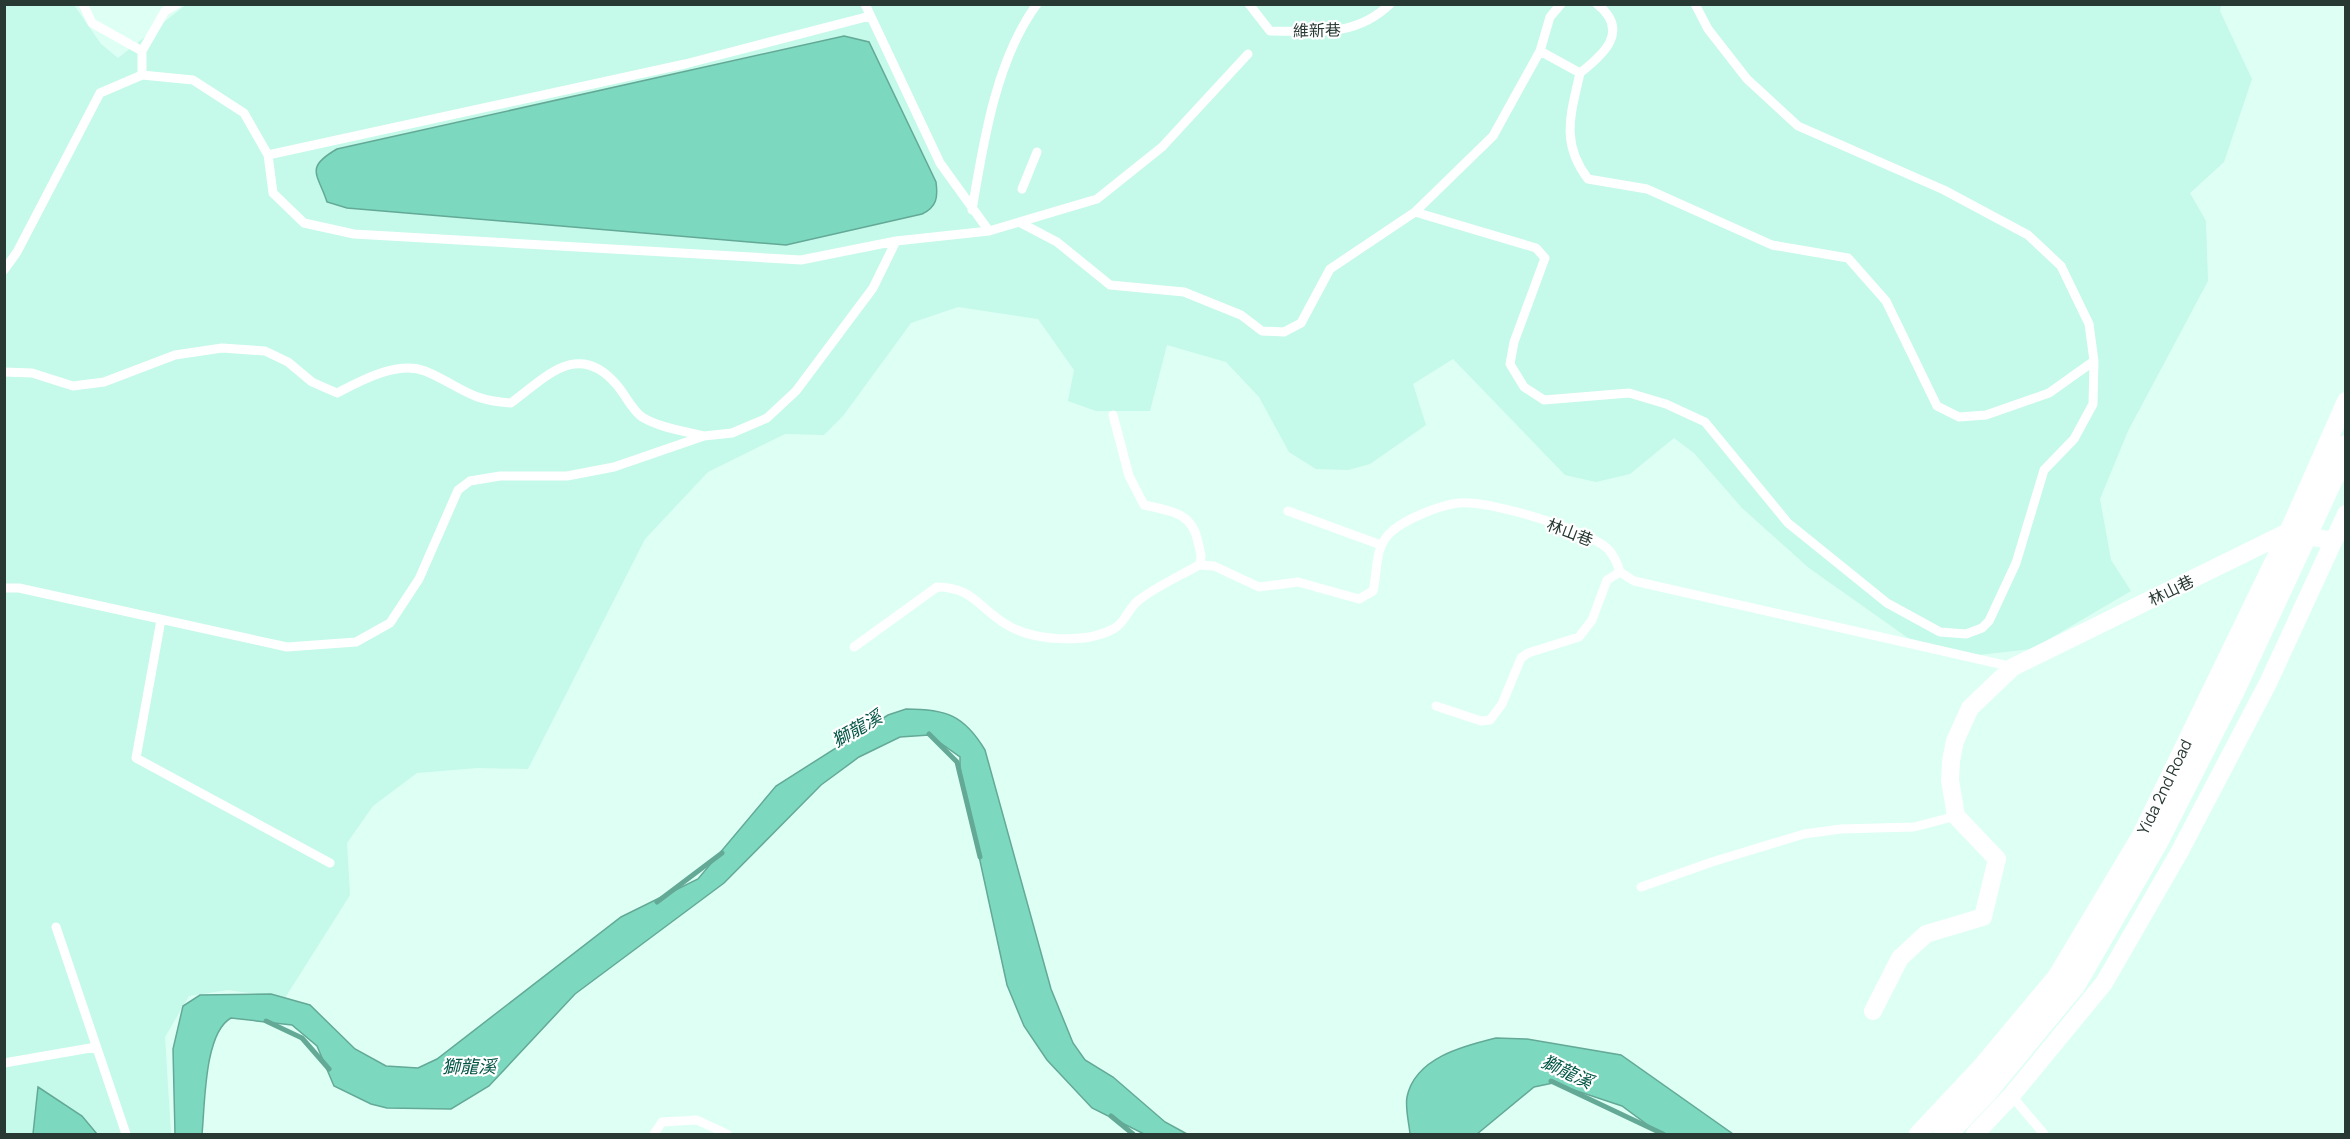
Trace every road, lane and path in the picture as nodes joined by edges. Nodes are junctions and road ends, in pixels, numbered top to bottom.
1 (83, 4) edge
2 (177, 4) edge
3 (865, 4) edge
4 (1037, 4) edge
5 (1249, 4) edge
6 (1390, 4) edge
7 (1561, 4) edge
8 (1597, 4) edge
9 (1695, 4) edge
10 (870, 16) junction
11 (142, 51) junction
12 (1540, 51) junction
13 (1248, 54) dead end
14 (1580, 73) junction
15 (142, 75) junction
16 (1037, 152) dead end
17 (268, 155) junction
18 (1022, 189) dead end
19 (972, 210) junction
20 (1416, 212) junction
21 (1019, 222) junction
22 (989, 231) junction
23 (896, 241) junction
24 (4, 270) edge
25 (2094, 361) junction
26 (4, 372) edge
27 (2345, 402) edge
28 (1113, 415) dead end
29 (704, 436) junction
30 (2346, 447) edge
31 (1288, 511) dead end
32 (2346, 514) edge
33 (2296, 534) junction
34 (2333, 542) junction
35 (1381, 545) junction
36 (1199, 565) junction
37 (1620, 572) junction
38 (4, 588) edge
39 (161, 620) junction
40 (854, 647) dead end
41 (2013, 667) junction
42 (1436, 706) dead end
43 (1956, 816) junction
44 (330, 863) dead end
45 (1641, 887) dead end
46 (56, 927) dead end
47 (1873, 1011) dead end
48 (96, 1047) junction
49 (4, 1063) edge
50 (1990, 1087) junction
51 (126, 1134) edge
52 (654, 1134) edge
53 (727, 1134) edge
54 (1918, 1134) edge
55 (1945, 1134) edge
56 (1975, 1134) edge
57 (2044, 1134) edge

1 - 11 lane
2 - 11 lane
3 - 10 lane
4 - 19 lane
5 - 6 lane, 維新巷
7 - 12 lane
8 - 14 lane
9 - 25 lane
10 - 17 lane
10 - 19 lane
11 - 15 lane
12 - 14 lane
12 - 20 lane
13 - 21 lane
14 - 25 lane
15 - 17 lane
15 - 24 lane
16 - 18 lane
17 - 23 lane
19 - 22 lane
20 - 21 lane
20 - 25 lane
21 - 22 lane
22 - 23 lane
23 - 29 lane
26 - 29 lane
27 - 33 street, Yida 2nd Road
28 - 36 lane
29 - 39 lane
30 - 33 street, Yida 2nd Road
31 - 35 lane
32 - 34 street, Yida 2nd Road
33 - 34 street
33 - 41 street, 林山巷
33 - 50 street, Yida 2nd Road
34 - 50 street, Yida 2nd Road
35 - 36 lane
35 - 37 lane, 林山巷
36 - 40 lane
37 - 41 lane
37 - 42 lane
38 - 39 lane
39 - 44 lane
41 - 43 street, 林山巷
43 - 45 lane
43 - 47 street
46 - 48 lane
48 - 49 lane
48 - 51 lane
50 - 54 street, Yida 2nd Road
50 - 55 street, Yida 2nd Road
50 - 56 street, Yida 2nd Road
50 - 57 lane
52 - 53 lane

